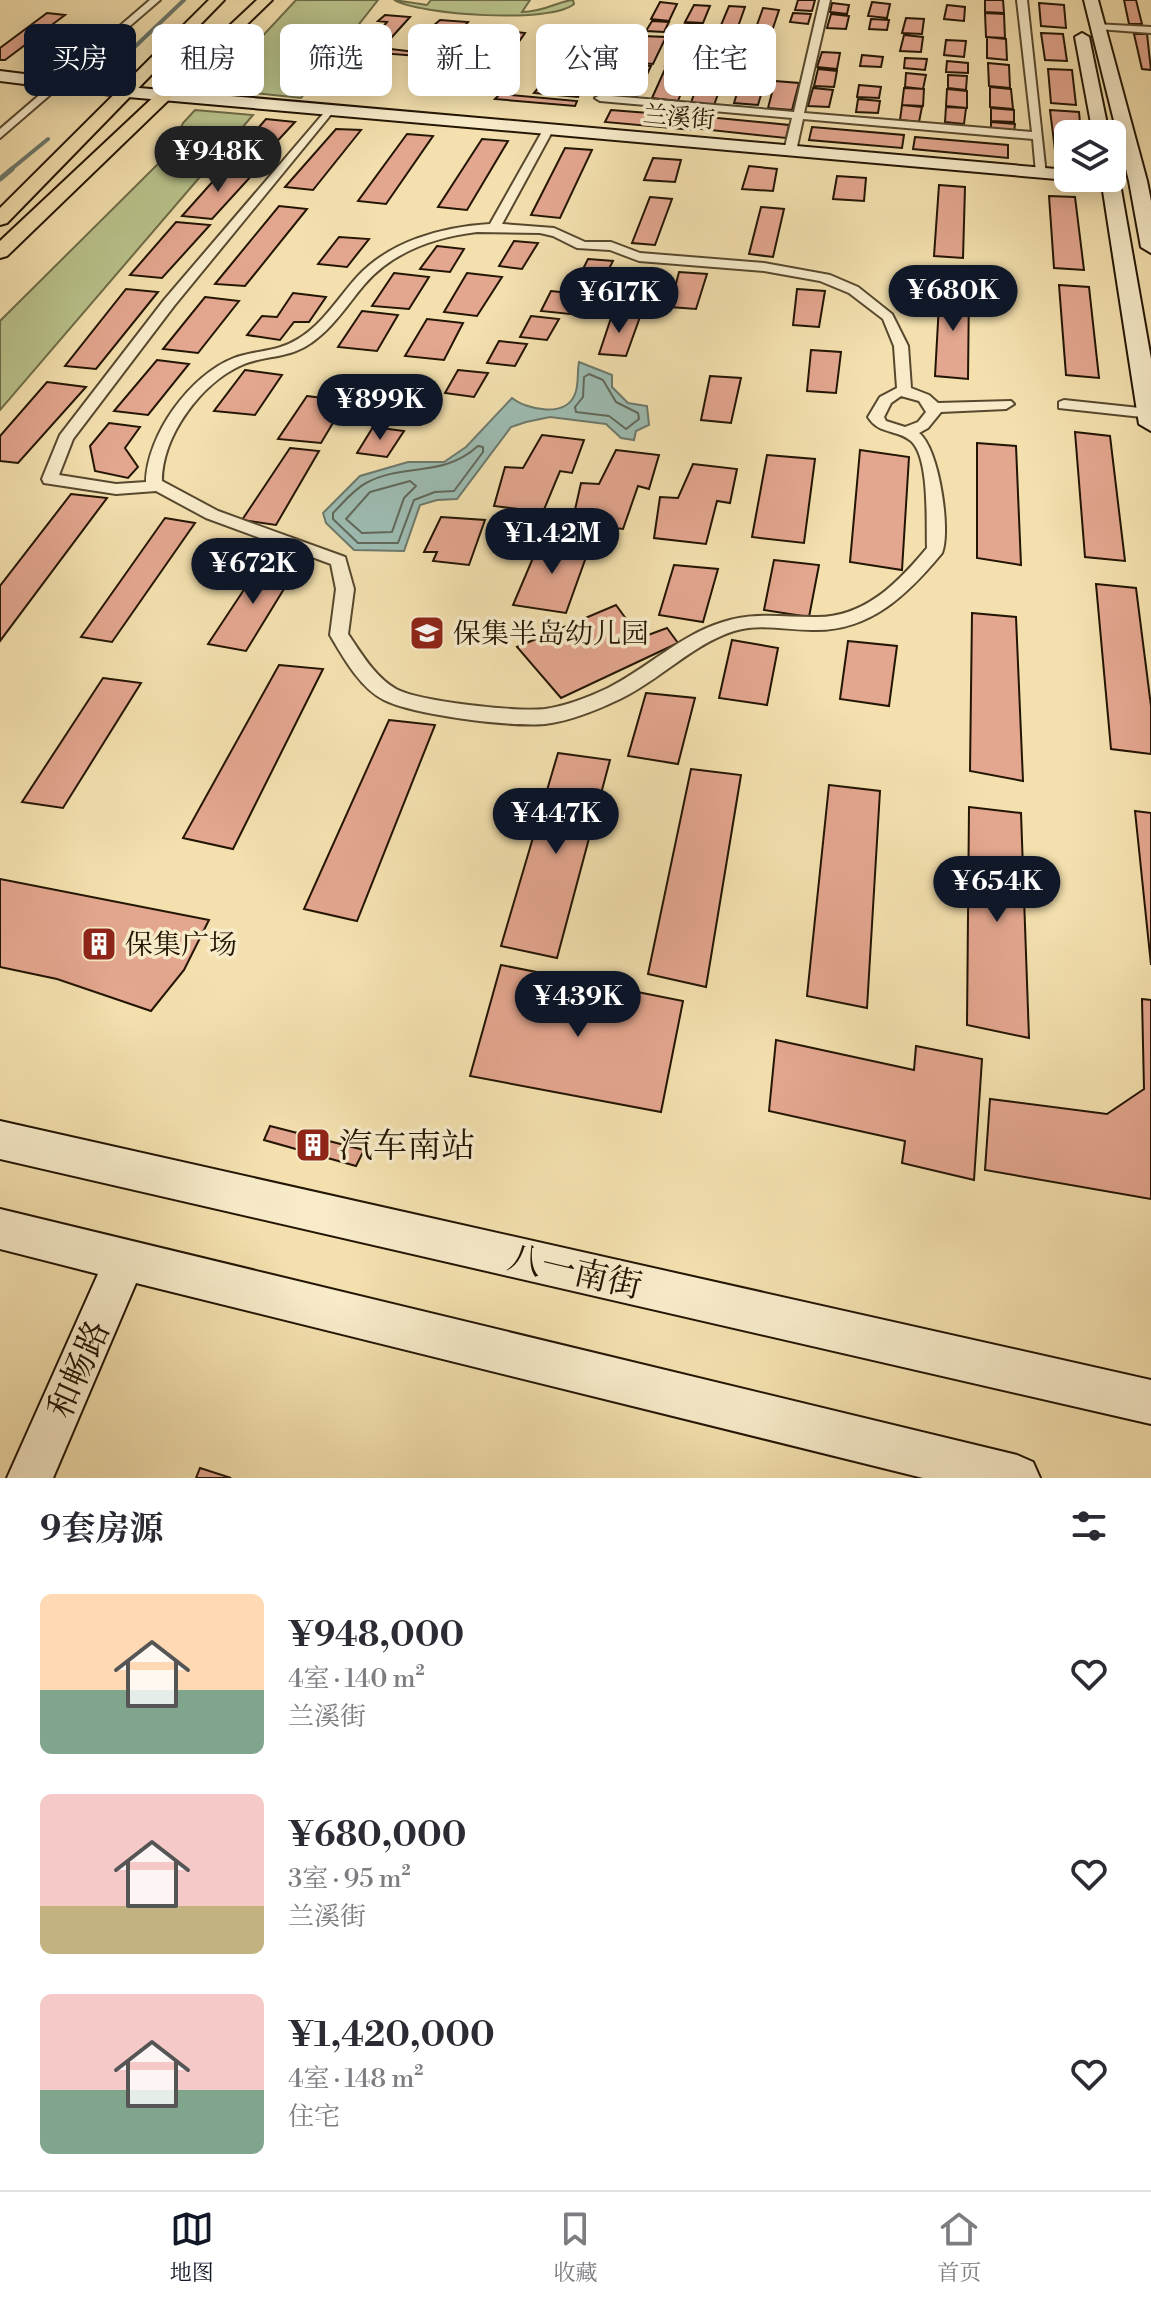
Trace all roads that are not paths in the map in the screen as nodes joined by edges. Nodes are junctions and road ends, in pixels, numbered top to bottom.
1 (155, 0) edge
2 (217, 0) edge
3 (228, 0) edge
4 (248, 0) edge
5 (265, 0) edge
6 (825, 0) edge
7 (1022, 0) edge
8 (1091, 0) edge
9 (1077, 14) edge
10 (128, 24) edge
11 (194, 24) edge
12 (201, 24) edge
13 (228, 24) edge
14 (239, 24) edge
15 (1098, 26) junction
16 (1151, 30) edge
17 (152, 68) edge
18 (0, 76) edge
19 (24, 79) edge
20 (136, 84) edge
21 (45, 96) edge
22 (124, 96) edge
23 (160, 96) edge
24 (172, 96) edge
25 (600, 98) dead end
26 (329, 110) junction
27 (799, 114) junction
28 (1098, 120) edge
29 (548, 130) junction
30 (0, 135) edge
31 (1037, 136) junction
32 (790, 151) junction
33 (1042, 173) junction
34 (1054, 174) edge
35 (1145, 181) edge
36 (63, 191) junction
37 (1108, 192) edge
38 (0, 219) edge
39 (493, 229) junction
40 (1151, 247) edge
41 (0, 252) edge
42 (0, 268) edge
43 (904, 391) junction
44 (1006, 404) dead end
45 (1064, 405) dead end
46 (933, 408) junction
47 (1150, 419) edge
48 (908, 432) junction
49 (160, 486) junction
50 (0, 1140) edge
51 (0, 1229) edge
52 (125, 1260) junction
53 (1151, 1402) edge
54 (30, 1478) edge
55 (1017, 1478) edge

1 - 10 street
2 - 11 main road
3 - 12 main road
4 - 13 main road
5 - 14 main road
6 - 27 street
7 - 31 street
8 - 15 street
9 - 28 street
15 - 16 street
15 - 35 street
17 - 20 main road
18 - 19 street, 兰溪街
21 - 30 street
22 - 38 main road
23 - 36 main road
24 - 26 street, 兰溪街
25 - 27 street
26 - 29 street, 兰溪街
26 - 49 street
27 - 31 street
27 - 32 street
29 - 32 street, 兰溪街
29 - 39 street
31 - 33 street
32 - 33 street, 兰溪街
33 - 34 street, 兰溪街
35 - 40 street
36 - 41 main road
36 - 42 main road
37 - 47 street
39 - 43 street
39 - 49 street
43 - 46 street
43 - 48 street
44 - 46 street
45 - 47 street
46 - 48 street
48 - 49 street
50 - 53 street, 八一南街
51 - 52 street
52 - 54 street, 和畅路
52 - 55 street

